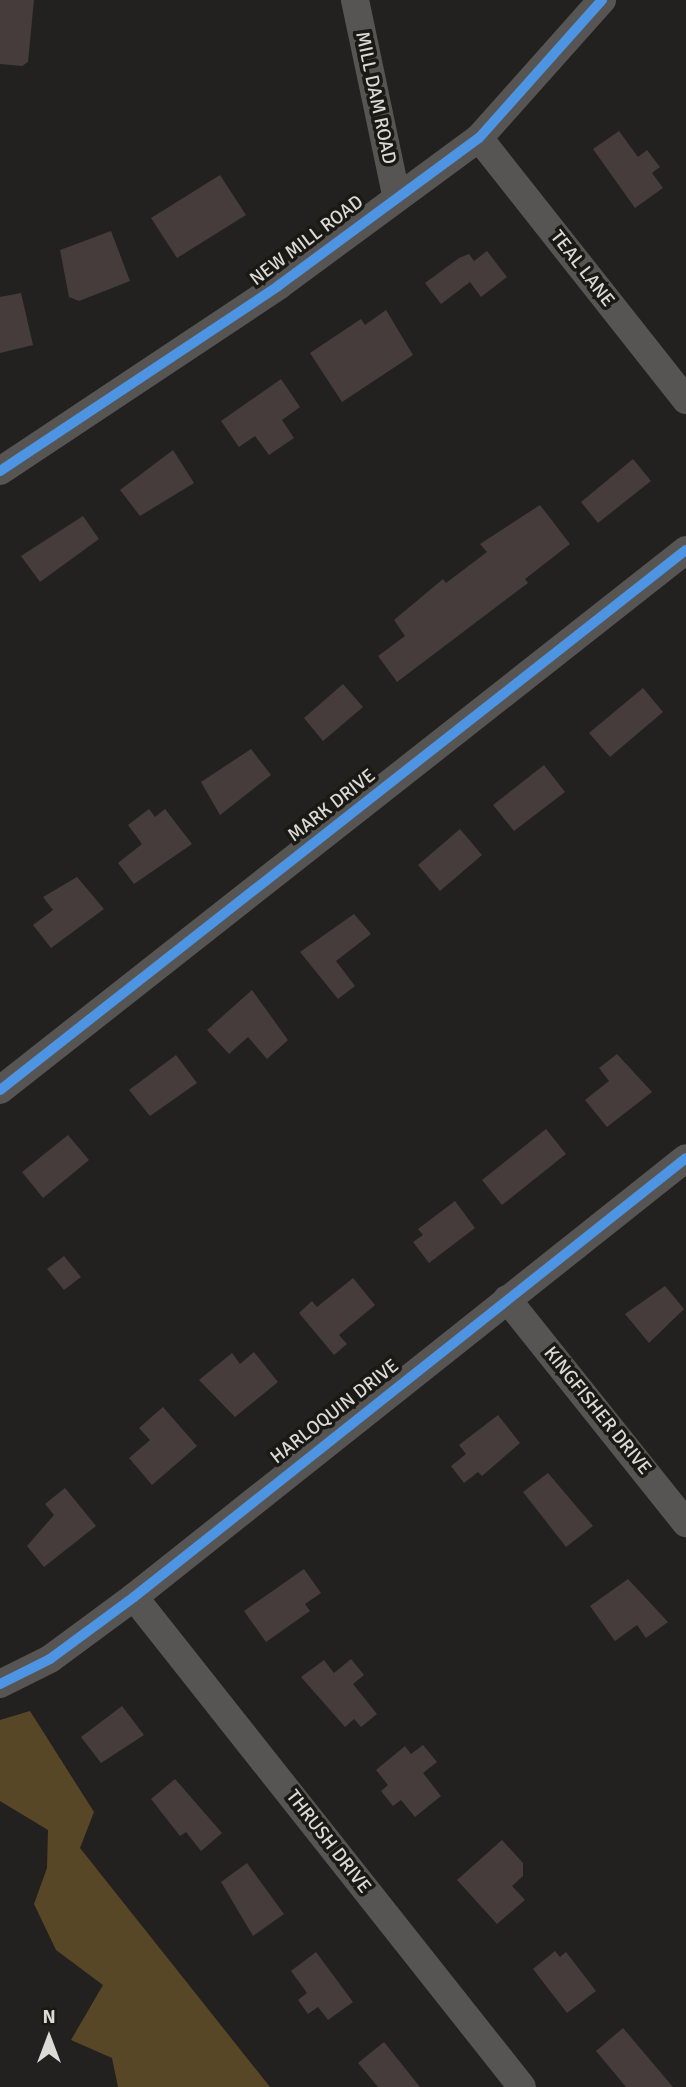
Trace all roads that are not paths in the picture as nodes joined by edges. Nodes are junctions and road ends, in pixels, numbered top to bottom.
1 (355, 0) edge
2 (602, 0) edge
3 (479, 138) junction
4 (396, 195) junction
5 (686, 400) edge
6 (0, 471) edge
7 (686, 550) edge
8 (0, 1090) edge
9 (686, 1158) edge
10 (508, 1299) junction
11 (686, 1523) edge
12 (134, 1597) junction
13 (0, 1684) edge
14 (522, 2087) edge

1 - 4 street, MILL DAM ROAD
2 - 3 street, NEW MILL ROAD
3 - 4 street, NEW MILL ROAD
3 - 5 street, TEAL LANE
4 - 6 street, NEW MILL ROAD
7 - 8 street, MARK DRIVE
9 - 10 street, HARLOQUIN DRIVE
10 - 11 street, KINGFISHER DRIVE
10 - 12 street, HARLOQUIN DRIVE
12 - 13 street, HARLOQUIN DRIVE
12 - 14 street, THRUSH DRIVE

